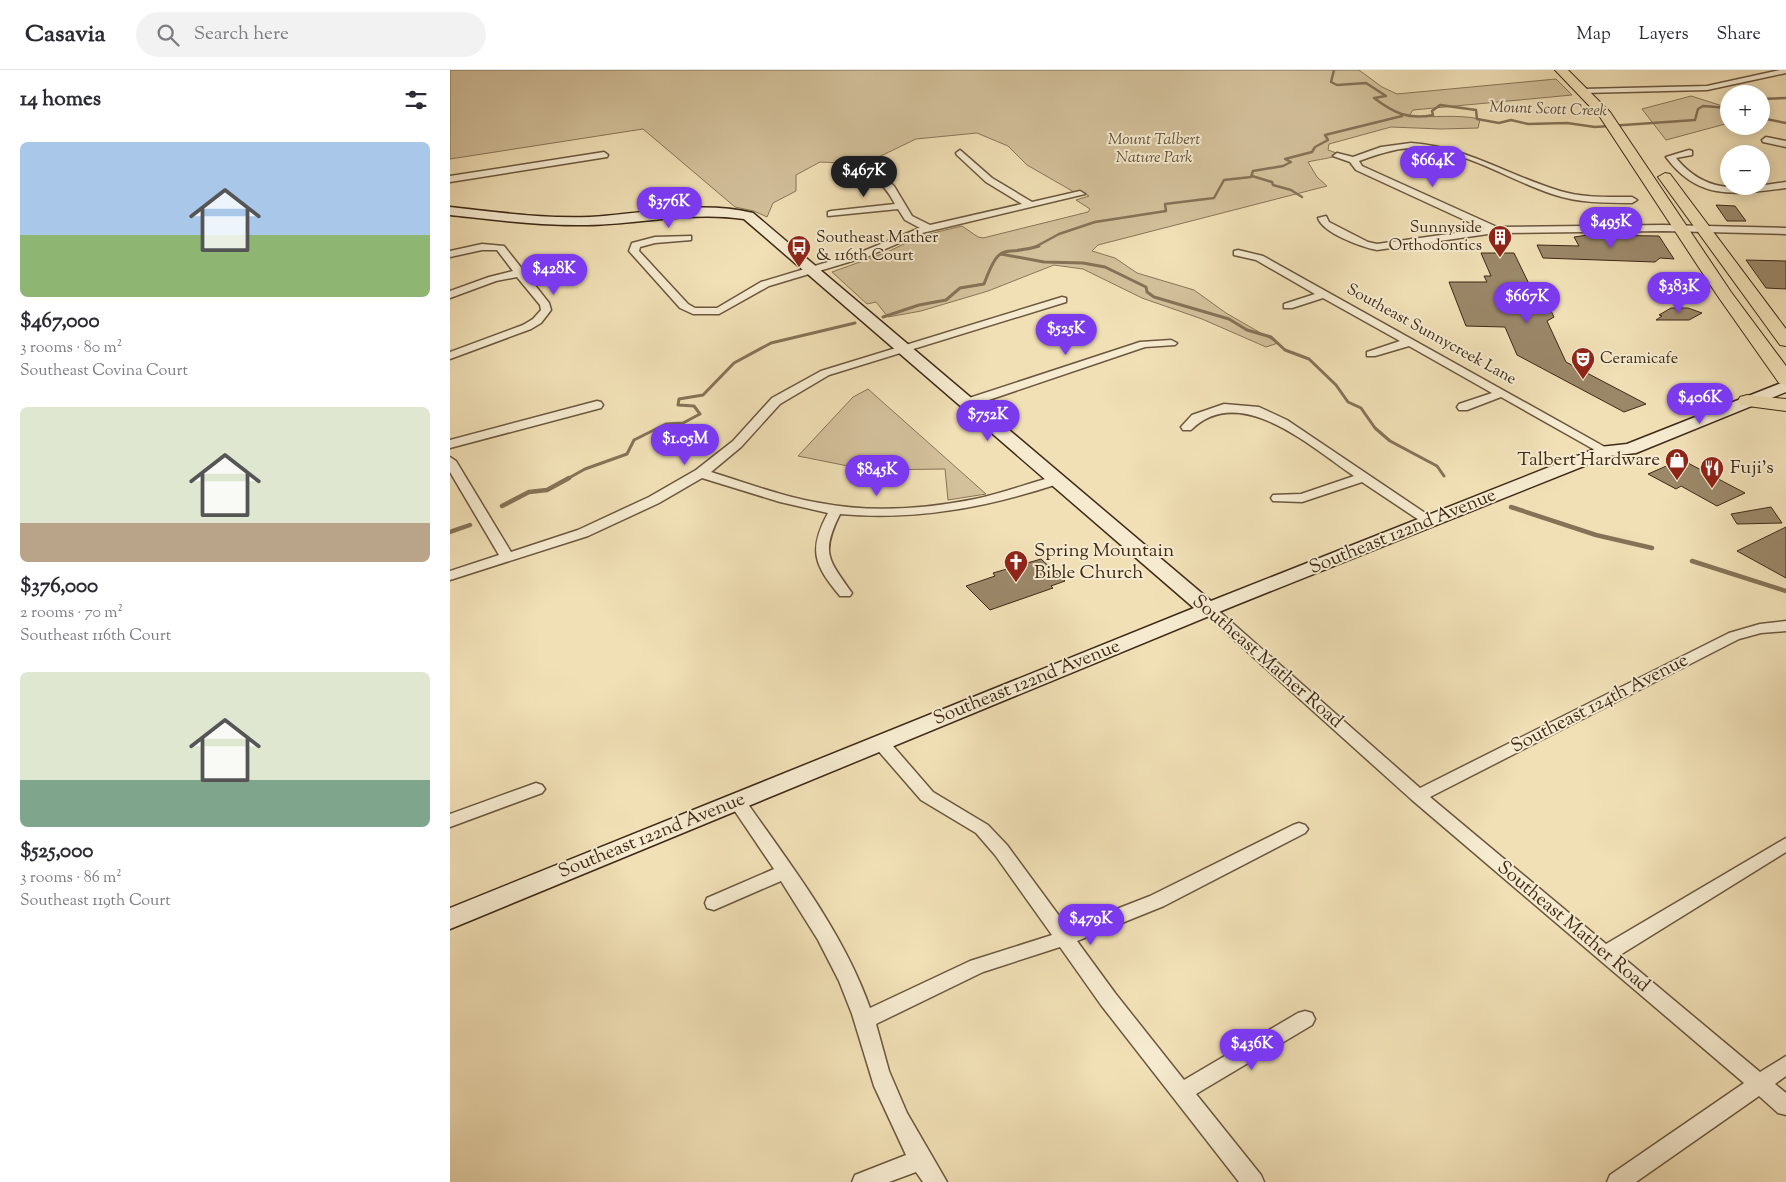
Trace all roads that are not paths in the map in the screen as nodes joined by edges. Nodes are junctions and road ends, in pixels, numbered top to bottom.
1 (1561, 70) edge
2 (1577, 70) edge
3 (1786, 71) edge
4 (1583, 91) junction
5 (1600, 91) junction
6 (1621, 123) junction
7 (1766, 140) dead end
8 (1786, 144) edge
9 (960, 153) dead end
10 (1690, 153) dead end
11 (604, 155) dead end
12 (1337, 156) dead end
13 (1354, 160) junction
14 (1658, 167) dead end
15 (849, 169) dead end
16 (450, 180) edge
17 (1786, 185) edge
18 (1080, 194) dead end
19 (1632, 200) dead end
20 (1030, 205) junction
21 (901, 206) junction
22 (450, 211) edge
23 (831, 214) dead end
24 (1323, 218) dead end
25 (928, 228) junction
26 (1680, 228) junction
27 (1702, 229) junction
28 (1495, 230) junction
29 (1786, 231) edge
30 (688, 238) dead end
31 (1238, 253) dead end
32 (450, 254) edge
33 (812, 270) junction
34 (520, 273) junction
35 (1325, 294) junction
36 (450, 295) edge
37 (1062, 300) dead end
38 (1288, 306) dead end
39 (1784, 336) edge
40 (1409, 342) junction
41 (1172, 343) dead end
42 (902, 348) junction
43 (1371, 354) dead end
44 (450, 356) edge
45 (1785, 379) edge
46 (1502, 393) junction
47 (1747, 401) junction
48 (966, 403) junction
49 (597, 405) dead end
50 (1786, 405) edge
51 (1463, 407) dead end
52 (1684, 414) junction
53 (1187, 427) dead end
54 (1663, 435) junction
55 (450, 444) edge
56 (1606, 451) junction
57 (450, 461) edge
58 (701, 473) junction
59 (1364, 477) junction
60 (1056, 480) junction
61 (1278, 498) dead end
62 (836, 510) junction
63 (1430, 521) junction
64 (508, 558) junction
65 (450, 576) edge
66 (846, 593) dead end
67 (1208, 609) junction
68 (1786, 626) edge
69 (881, 742) junction
70 (536, 789) dead end
71 (1418, 796) junction
72 (737, 801) junction
73 (450, 821) edge
74 (1299, 829) dead end
75 (1786, 844) edge
76 (784, 872) junction
77 (714, 902) dead end
78 (450, 919) edge
79 (1065, 938) junction
80 (1605, 954) junction
81 (1305, 1019) dead end
82 (863, 1021) junction
83 (1786, 1065) edge
84 (1758, 1082) junction
85 (1182, 1092) junction
86 (1786, 1106) edge
87 (920, 1160) junction
88 (863, 1182) edge
89 (936, 1182) edge
90 (1253, 1182) edge
91 (1618, 1182) edge

1 - 4 main road
2 - 5 main road
3 - 5 street
4 - 5 street
4 - 6 main road
5 - 6 main road
6 - 26 main road
7 - 8 street
9 - 20 street
10 - 17 street
11 - 16 street
12 - 13 street
13 - 19 street
13 - 28 street
14 - 27 main road
15 - 21 street
18 - 20 street
20 - 25 street
21 - 23 street
21 - 25 street
22 - 33 main road, Southeast Mather Road
24 - 28 street
25 - 33 street
26 - 27 street
26 - 28 street
26 - 45 main road
27 - 29 street
27 - 39 main road
30 - 33 street
31 - 35 street, Southeast Sunnycreek Lane
32 - 34 street
33 - 42 main road, Southeast Mather Road
34 - 36 street
34 - 44 street
35 - 38 street
35 - 40 street, Southeast Sunnycreek Lane
37 - 42 street
40 - 43 street
40 - 46 street, Southeast Sunnycreek Lane
41 - 48 street
42 - 48 main road, Southeast Mather Road
42 - 58 street
45 - 47 main road, Southeast 122nd Avenue
45 - 52 main road, Southeast 122nd Avenue
46 - 51 street
46 - 56 street, Southeast Sunnycreek Lane
47 - 50 main road
47 - 54 main road, Southeast 122nd Avenue
48 - 60 main road, Southeast Mather Road
49 - 55 street
52 - 54 main road
52 - 56 main road, Southeast 122nd Avenue
53 - 59 street
54 - 56 main road, Southeast 122nd Avenue
56 - 63 main road, Southeast 122nd Avenue
57 - 64 street
58 - 62 street
58 - 64 street
59 - 61 street
59 - 63 street
60 - 62 street
60 - 67 main road, Southeast Mather Road
62 - 66 street
63 - 67 main road, Southeast 122nd Avenue
64 - 65 street
67 - 69 main road, Southeast 122nd Avenue
67 - 71 street, Southeast Mather Road
68 - 71 street, Southeast 124th Avenue
69 - 72 main road, Southeast 122nd Avenue
69 - 79 street
70 - 73 street
71 - 80 street, Southeast Mather Road
72 - 76 street
72 - 78 main road, Southeast 122nd Avenue
74 - 79 street
75 - 80 street
76 - 77 street
76 - 82 street
79 - 82 street
79 - 85 street
80 - 84 street, Southeast Mather Road
81 - 85 street
82 - 87 street
83 - 84 street
84 - 86 street, Southeast Mather Road
84 - 91 street
85 - 90 street
87 - 88 street
87 - 89 street

